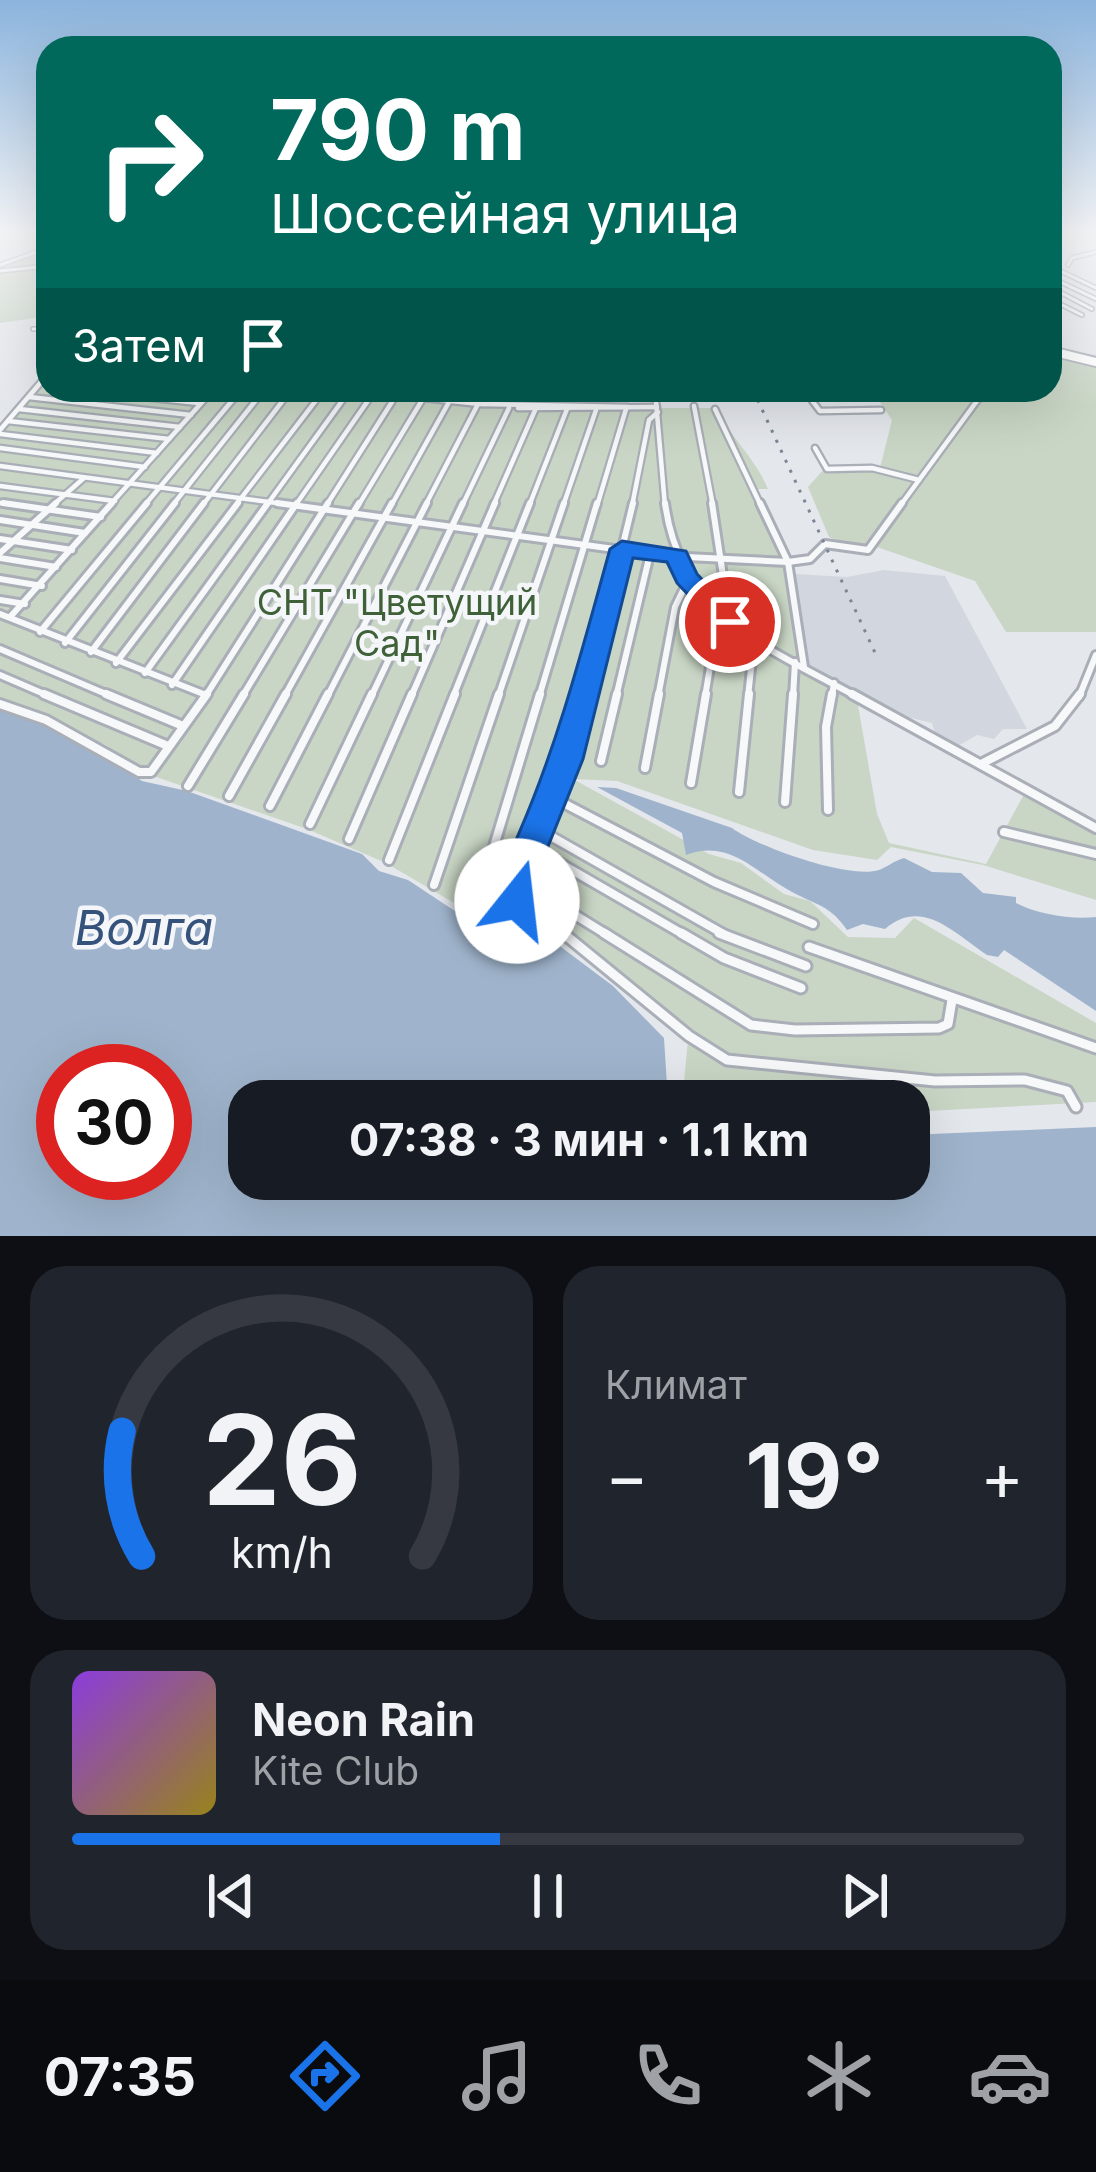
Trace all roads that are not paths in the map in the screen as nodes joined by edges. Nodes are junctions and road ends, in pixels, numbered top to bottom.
1 (1062, 293) edge
2 (1062, 305) edge
3 (1092, 309) dead end
4 (1082, 315) dead end
5 (1062, 354) edge
6 (1096, 362) edge
7 (36, 388) edge
8 (29, 397) junction
9 (36, 398) edge
10 (74, 402) edge
11 (192, 402) edge
12 (231, 402) edge
13 (255, 402) edge
14 (282, 402) edge
15 (315, 402) edge
16 (339, 402) edge
17 (367, 402) edge
18 (392, 402) edge
19 (421, 402) edge
20 (448, 402) edge
21 (459, 402) edge
22 (656, 402) edge
23 (811, 402) edge
24 (977, 402) edge
25 (202, 403) joint
26 (479, 404) junction
27 (694, 406) dead end
28 (508, 407) junction
29 (536, 408) junction
30 (627, 408) junction
31 (657, 408) junction
32 (19, 409) junction
33 (567, 409) junction
34 (715, 409) dead end
35 (596, 410) junction
36 (881, 410) dead end
37 (191, 415) junction
38 (8, 421) junction
39 (180, 427) junction
40 (0, 432) edge
41 (169, 439) junction
42 (0, 448) edge
43 (815, 448) dead end
44 (158, 453) junction
45 (0, 466) edge
46 (145, 467) junction
47 (84, 478) junction
48 (919, 480) junction
49 (131, 484) junction
50 (0, 486) edge
51 (163, 488) junction
52 (188, 491) junction
53 (65, 495) junction
54 (213, 496) junction
55 (242, 500) junction
56 (115, 501) junction
57 (0, 502) edge
58 (268, 502) junction
59 (295, 506) junction
60 (49, 509) junction
61 (324, 511) junction
62 (354, 514) junction
63 (101, 517) junction
64 (386, 519) junction
65 (0, 520) edge
66 (418, 522) junction
67 (31, 524) junction
68 (452, 527) junction
69 (483, 532) junction
70 (87, 533) junction
71 (518, 536) junction
72 (0, 539) edge
73 (553, 540) junction
74 (13, 541) junction
75 (588, 544) junction
76 (622, 549) junction
77 (72, 550) junction
78 (650, 554) junction
79 (0, 555) edge
80 (677, 556) junction
81 (722, 559) junction
82 (788, 562) junction
83 (57, 567) junction
84 (0, 579) edge
85 (688, 580) junction
86 (42, 586) junction
87 (0, 600) edge
88 (25, 604) junction
89 (719, 613) junction
90 (0, 614) edge
91 (11, 616) junction
92 (730, 622) junction
93 (40, 632) junction
94 (754, 640) junction
95 (65, 643) junction
96 (0, 649) edge
97 (91, 652) junction
98 (1096, 655) edge
99 (795, 662) junction
100 (116, 663) junction
101 (804, 667) junction
102 (145, 673) junction
103 (0, 675) edge
104 (834, 683) junction
105 (172, 685) junction
106 (206, 695) junction
107 (0, 704) edge
108 (183, 726) junction
109 (169, 746) junction
110 (601, 761) dead end
111 (980, 764) junction
112 (646, 768) dead end
113 (691, 783) dead end
114 (188, 786) dead end
115 (739, 792) dead end
116 (229, 796) dead end
117 (552, 797) junction
118 (785, 802) dead end
119 (270, 806) dead end
120 (828, 810) dead end
121 (310, 824) dead end
122 (1096, 828) edge
123 (540, 830) junction
124 (1004, 832) dead end
125 (349, 839) dead end
126 (532, 847) junction
127 (1096, 854) edge
128 (388, 860) dead end
129 (517, 879) junction
130 (434, 885) dead end
131 (518, 895) junction
132 (813, 924) dead end
133 (809, 947) dead end
134 (806, 966) dead end
135 (801, 988) dead end
136 (952, 1000) junction
137 (1096, 1048) edge
138 (1076, 1107) dead end

1 - 3 street
2 - 4 street
5 - 6 street
7 - 8 street
8 - 9 street
8 - 32 street
10 - 37 street
11 - 25 street
12 - 51 street
13 - 52 street
14 - 54 street
15 - 55 street
16 - 58 street
17 - 59 street
18 - 61 street
19 - 62 street
20 - 64 street
21 - 26 street
22 - 31 street
23 - 36 street
24 - 48 street
25 - 37 street
26 - 28 street
26 - 30 street
26 - 66 street
27 - 81 street
28 - 29 street
28 - 68 street
29 - 33 street
29 - 69 street
30 - 31 street
30 - 35 street
30 - 75 street
31 - 76 street
31 - 80 street
32 - 38 street
32 - 39 street
33 - 35 street
33 - 71 street
34 - 82 street
35 - 73 street
37 - 39 street
38 - 40 street
38 - 41 street
39 - 41 street
40 - 44 street
41 - 44 street
42 - 46 street
43 - 48 street
44 - 46 street
45 - 47 street
46 - 49 street
47 - 49 street
47 - 53 street
48 - 82 street
49 - 51 street
49 - 56 street
50 - 53 street
51 - 52 street
51 - 93 street
52 - 54 street
52 - 95 street
53 - 56 street
53 - 60 street
54 - 55 street
54 - 97 street
55 - 58 street
55 - 100 street
56 - 63 street
57 - 60 street
58 - 59 street
58 - 102 street
59 - 61 street
59 - 105 street
60 - 63 street
60 - 67 street
61 - 62 street
61 - 106 street
62 - 64 street
62 - 114 street
63 - 70 street
64 - 66 street
64 - 116 street
65 - 67 street
66 - 68 street
66 - 119 street
67 - 70 street
67 - 74 street
68 - 69 street
68 - 121 street
69 - 71 street
69 - 125 street
70 - 77 street
71 - 73 street
71 - 128 street
72 - 74 street
73 - 75 street
73 - 130 street
74 - 77 street
74 - 79 street
75 - 76 street
75 - 131 street
76 - 78 street
76 - 117 street
77 - 83 street
78 - 80 street
78 - 110 street
79 - 83 street
80 - 81 street
80 - 85 street
81 - 82 street
81 - 92 street
82 - 101 street
83 - 86 street
84 - 86 street
85 - 89 street
85 - 112 street
86 - 88 street
87 - 88 street
88 - 91 street
89 - 92 street
89 - 113 street
90 - 91 street
91 - 93 street
92 - 94 street
93 - 95 street
94 - 99 street
94 - 115 street
95 - 97 street
96 - 108 street
97 - 100 street
98 - 111 street
99 - 101 street
99 - 118 street
100 - 102 street
101 - 104 street
102 - 105 street
103 - 109 street
104 - 111 street
104 - 120 street
105 - 106 street
106 - 108 street
107 - 109 street
108 - 109 street
111 - 122 street
117 - 123 street
117 - 132 street
123 - 126 street
123 - 134 street
124 - 127 street
126 - 129 street
126 - 135 street
129 - 131 street
129 - 136 street
131 - 138 street
133 - 136 street
136 - 137 street

